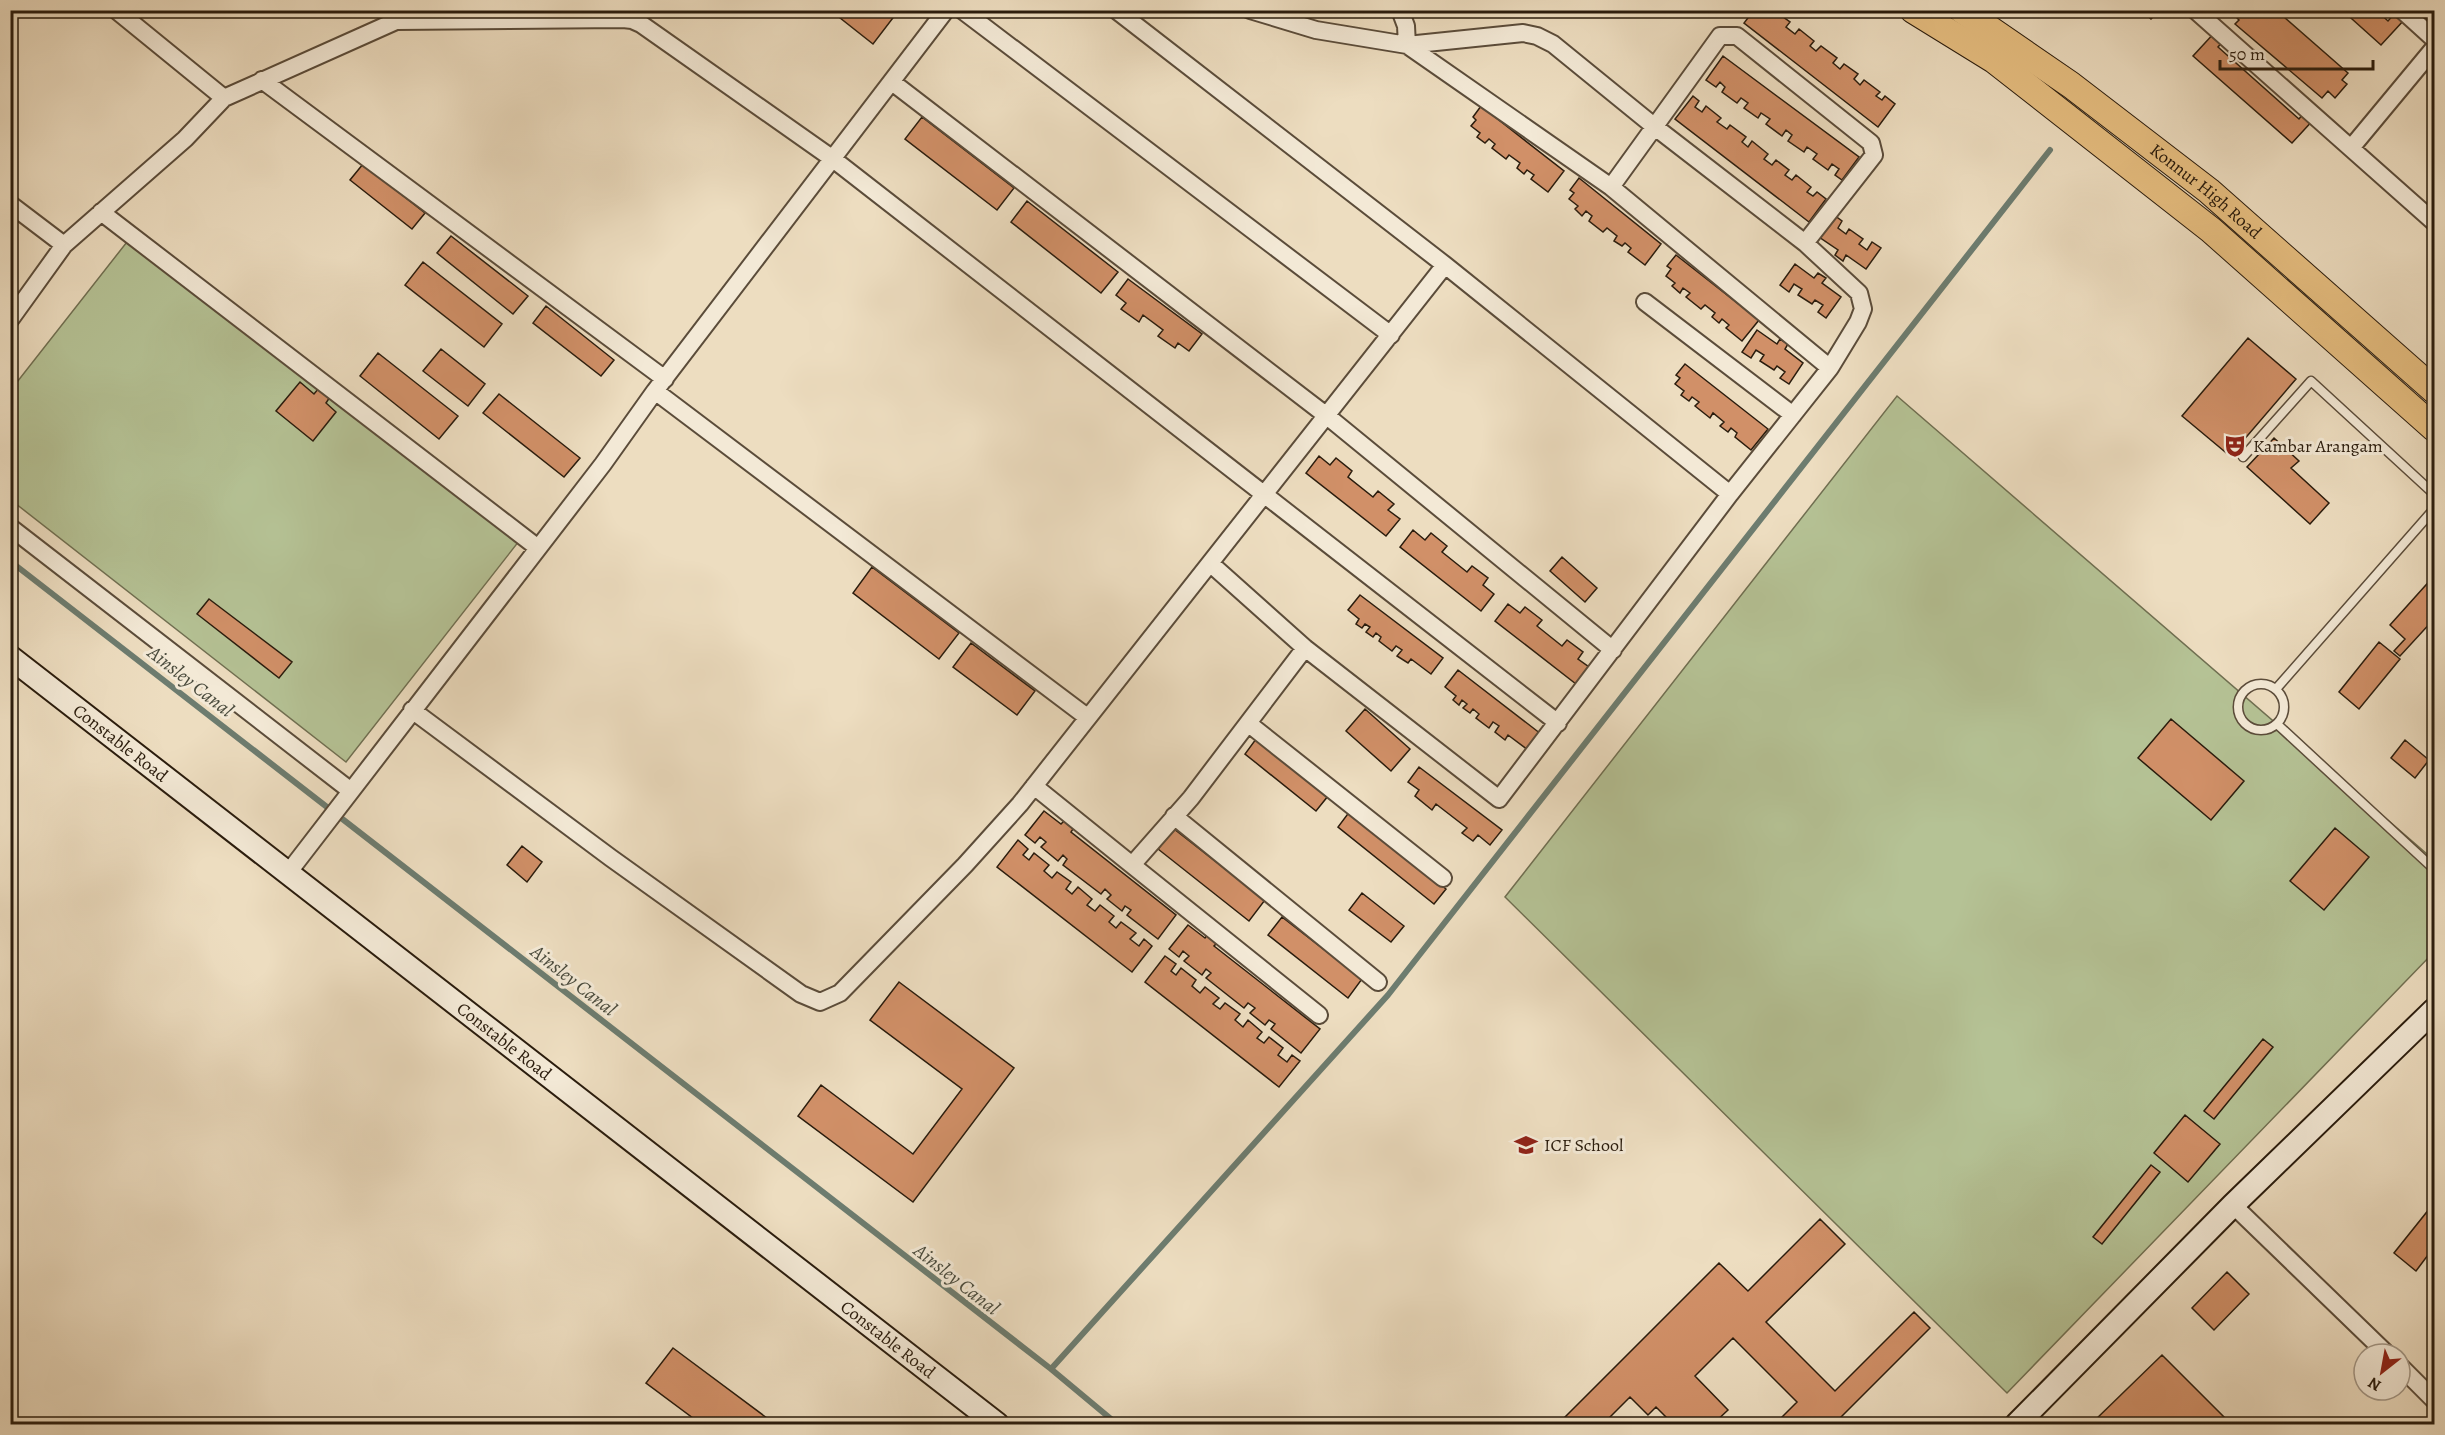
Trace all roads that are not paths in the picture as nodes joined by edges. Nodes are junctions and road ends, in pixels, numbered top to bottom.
1 (116, 10) edge
2 (946, 10) edge
3 (962, 10) edge
4 (1116, 10) edge
5 (1250, 10) edge
6 (1400, 10) edge
7 (1913, 10) edge
8 (1962, 10) edge
9 (2402, 10) edge
10 (2202, 13) edge
11 (397, 16) edge
12 (2434, 39) edge
13 (1407, 45) junction
14 (2434, 48) edge
15 (262, 80) junction
16 (892, 82) junction
17 (224, 98) junction
18 (1655, 128) junction
19 (2351, 148) junction
20 (833, 159) junction
21 (1611, 187) junction
22 (10, 204) edge
23 (101, 212) junction
24 (2434, 222) edge
25 (1805, 243) junction
26 (64, 245) junction
27 (1445, 265) junction
28 (1645, 302) dead end
29 (10, 320) edge
30 (1391, 335) junction
31 (1830, 368) junction
32 (660, 385) junction
33 (2434, 390) edge
34 (1793, 415) junction
35 (1327, 416) junction
36 (2434, 428) edge
37 (2243, 457) dead end
38 (1730, 494) junction
39 (2434, 494) edge
40 (1264, 496) junction
41 (2434, 509) edge
42 (10, 527) edge
43 (538, 548) junction
44 (1211, 564) junction
45 (1305, 648) junction
46 (1613, 650) junction
47 (10, 657) edge
48 (2276, 689) junction
49 (412, 710) junction
50 (1087, 717) junction
51 (1558, 723) junction
52 (1249, 724) junction
53 (2277, 724) junction
54 (1034, 786) junction
55 (351, 791) junction
56 (1174, 816) junction
57 (1132, 865) junction
58 (2434, 869) edge
59 (288, 873) junction
60 (1443, 878) dead end
61 (1378, 982) dead end
62 (2434, 1011) edge
63 (1319, 1015) dead end
64 (2233, 1205) junction
65 (2375, 1342) edge
66 (2412, 1378) edge
67 (2434, 1400) edge
68 (997, 1425) edge
69 (2017, 1425) edge

1 - 17 street
2 - 16 street
3 - 30 street
4 - 27 street
5 - 13 street
6 - 13 street
7 - 36 main road
8 - 33 main road, Konnur High Road
9 - 12 street
10 - 19 street
11 - 15 street
11 - 20 street
13 - 18 street
13 - 21 street
14 - 19 street
15 - 17 street
15 - 32 street
16 - 20 street
16 - 35 street
17 - 23 street
18 - 21 street
18 - 25 street
18 - 25 street
19 - 24 street
20 - 32 street
20 - 40 street
21 - 31 street
22 - 26 street
23 - 26 street
23 - 43 street
25 - 31 street
26 - 29 street
27 - 30 street
27 - 38 street
28 - 34 street
30 - 35 street
31 - 34 street
32 - 43 street
32 - 50 street
34 - 38 street
35 - 40 street
35 - 46 street
37 - 39 lane
38 - 46 street
40 - 44 street
40 - 51 street
41 - 48 lane
42 - 55 street
43 - 49 street
44 - 45 street
44 - 50 street
45 - 51 street
45 - 52 street
46 - 51 street
47 - 59 street, Constable Road
48 - 53 lane
48 - 53 lane
49 - 54 street
49 - 55 street
50 - 54 street
52 - 56 street
52 - 60 street
53 - 58 lane
54 - 57 street
55 - 59 street
56 - 57 street
56 - 61 street
57 - 63 street
59 - 68 street, Constable Road
62 - 64 street
64 - 65 street
64 - 69 street
66 - 67 street

